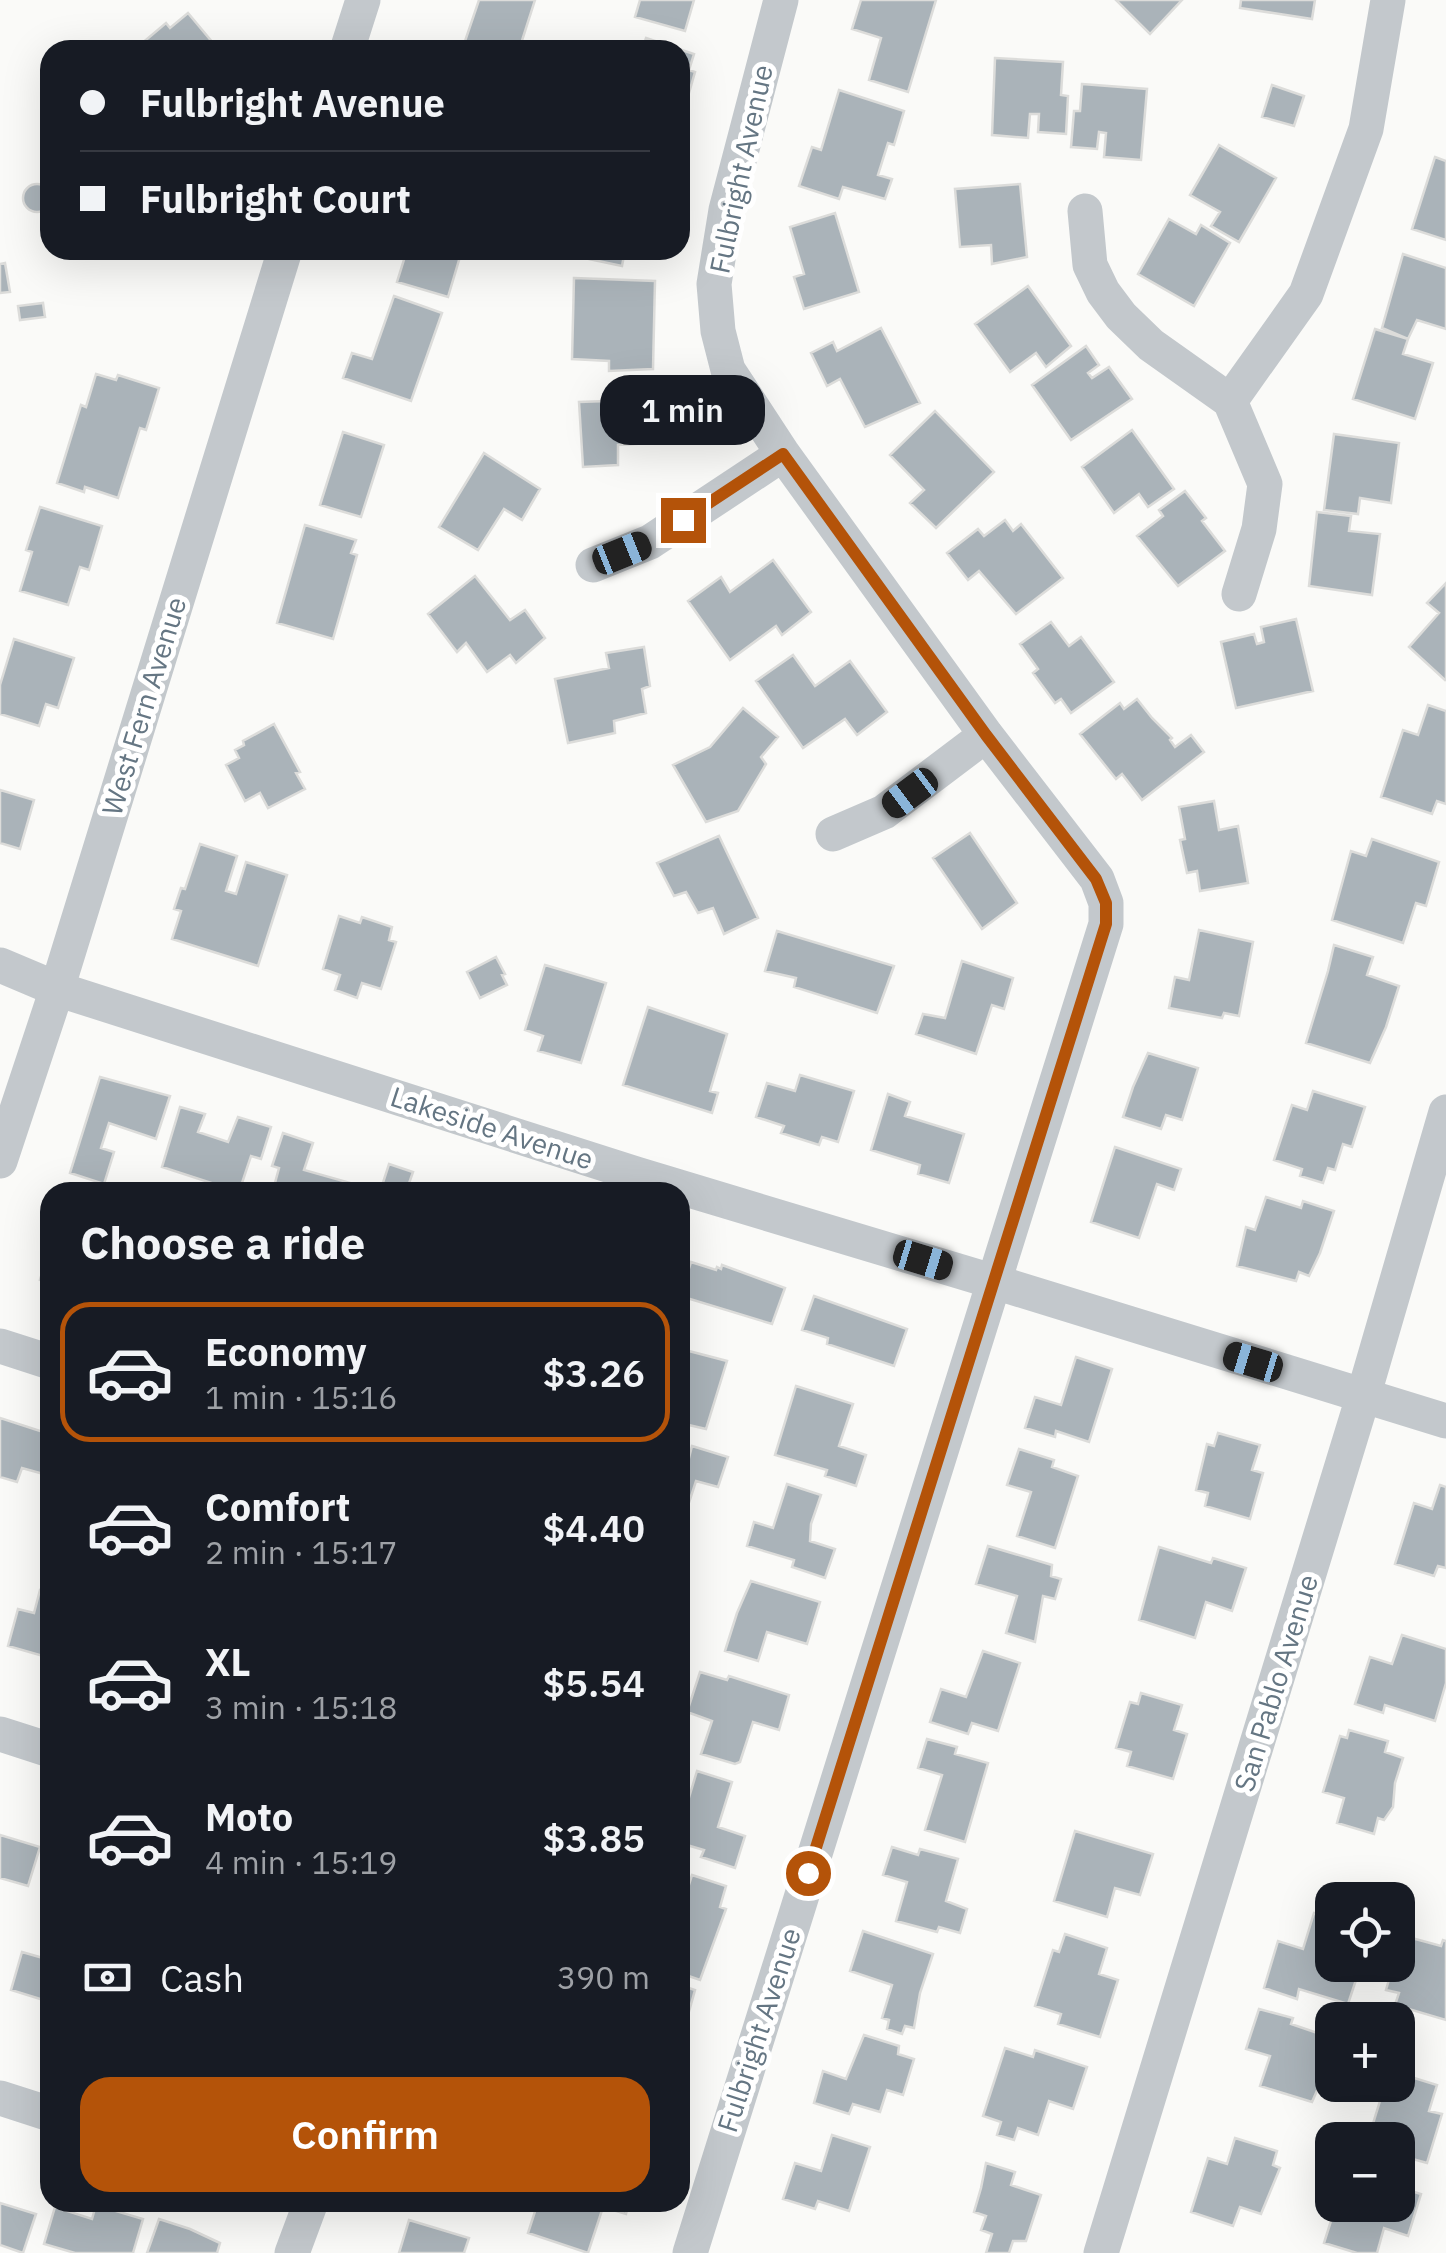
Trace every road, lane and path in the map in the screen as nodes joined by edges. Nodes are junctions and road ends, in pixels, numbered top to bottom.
1 (363, 0) edge
2 (782, 0) edge
3 (1388, 0) edge
4 (350, 40) edge
5 (1085, 211) dead end
6 (282, 260) edge
7 (1230, 401) junction
8 (783, 454) junction
9 (594, 565) dead end
10 (1238, 594) dead end
11 (986, 735) junction
12 (833, 834) dead end
13 (0, 965) edge
14 (56, 990) junction
15 (1446, 1112) edge
16 (0, 1162) edge
17 (630, 1182) edge
18 (690, 1199) edge
19 (995, 1282) junction
20 (0, 1346) edge
21 (40, 1359) edge
22 (1364, 1397) junction
23 (1446, 1421) edge
24 (0, 1734) edge
25 (40, 1747) edge
26 (0, 2098) edge
27 (40, 2111) edge
28 (307, 2212) edge
29 (292, 2253) edge
30 (690, 2253) edge
31 (1101, 2253) edge

1 - 4 street
2 - 8 street, Fulbright Avenue
3 - 7 street
5 - 7 street
6 - 14 street, West Fern Avenue
7 - 10 street
8 - 9 street
8 - 11 street, Fulbright Avenue
11 - 12 street
11 - 19 street, Fulbright Avenue
13 - 14 street, Lakeside Avenue
14 - 16 street, West Fern Avenue
14 - 17 street, Lakeside Avenue
15 - 22 street, San Pablo Avenue
18 - 19 street, Lakeside Avenue
19 - 22 street, Lakeside Avenue
19 - 30 street, Fulbright Avenue
20 - 21 street
22 - 23 street, Lakeside Avenue
22 - 31 street, San Pablo Avenue
24 - 25 street
26 - 27 street
28 - 29 street

